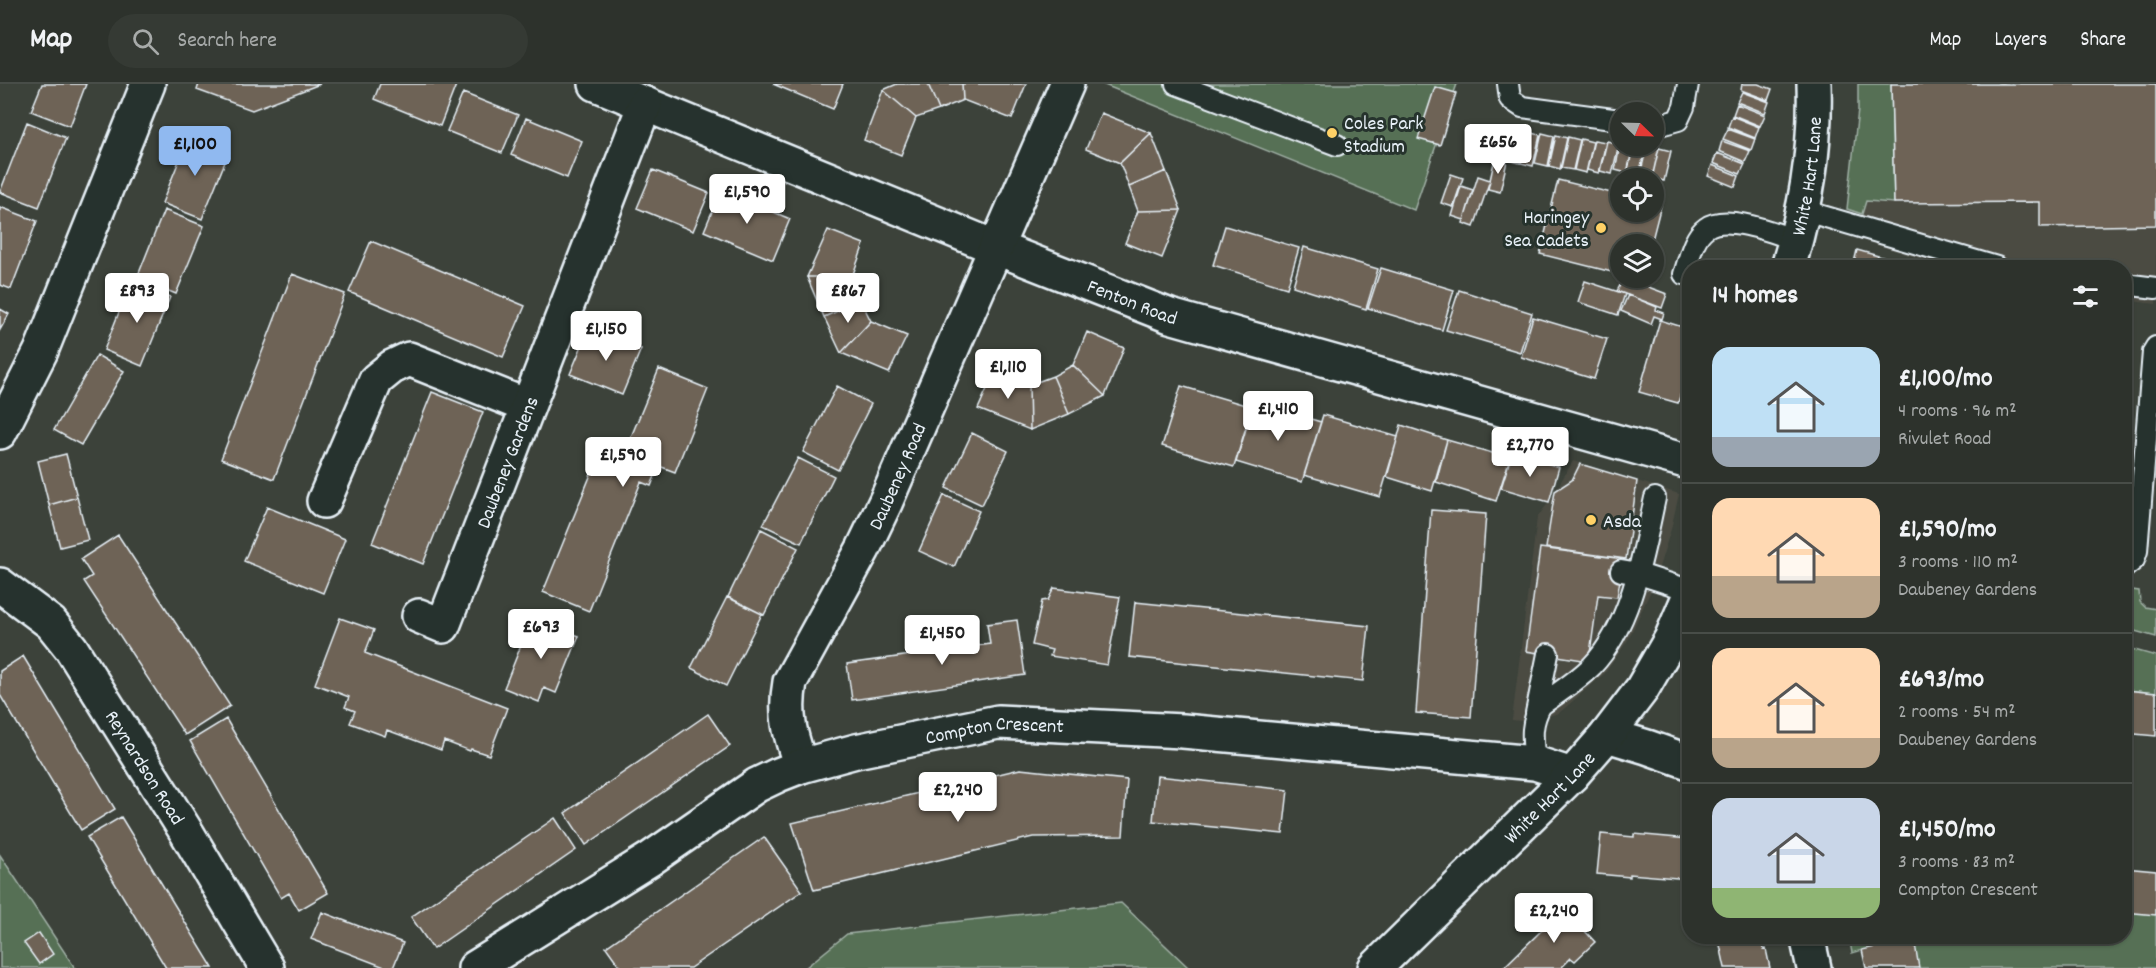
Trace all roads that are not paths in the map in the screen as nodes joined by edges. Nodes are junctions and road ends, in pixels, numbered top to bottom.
1 (148, 84) edge
2 (596, 84) edge
3 (1067, 84) edge
4 (1176, 84) edge
5 (1509, 84) edge
6 (1688, 84) edge
7 (1814, 84) edge
8 (645, 104) junction
9 (1610, 119) edge
10 (1664, 124) edge
11 (1337, 146) dead end
12 (1795, 239) edge
13 (997, 248) junction
14 (1689, 260) edge
15 (1946, 260) edge
16 (2132, 285) edge
17 (2156, 288) edge
18 (2156, 347) edge
19 (527, 406) junction
20 (0, 432) edge
21 (1682, 460) edge
22 (1655, 498) dead end
23 (324, 501) dead end
24 (2132, 562) edge
25 (1630, 573) junction
26 (0, 585) edge
27 (1682, 588) edge
28 (1682, 613) edge
29 (419, 616) dead end
30 (1548, 654) dead end
31 (1536, 713) junction
32 (1607, 735) junction
33 (1682, 760) edge
34 (1535, 763) junction
35 (801, 766) junction
36 (1572, 775) junction
37 (1809, 944) edge
38 (267, 968) edge
39 (475, 968) edge
40 (1375, 968) edge
41 (1814, 968) edge

1 - 20 street
2 - 8 street, Fenton Road
3 - 13 street, Daubeney Road
4 - 11 lane
5 - 9 lane
6 - 10 lane
7 - 12 street, White Hart Lane
8 - 13 street, Fenton Road
8 - 19 street, Daubeney Gardens
12 - 14 lane
12 - 15 lane
13 - 21 street, Fenton Road
13 - 35 street, Daubeney Road
16 - 17 lane
18 - 24 lane
19 - 23 street
19 - 29 street, Daubeney Gardens
22 - 25 lane
25 - 27 lane
25 - 31 lane
26 - 38 street, Reynardson Road
28 - 32 street, White Hart Lane
30 - 31 lane
31 - 34 lane
32 - 33 street
32 - 36 street, White Hart Lane
34 - 35 street, Compton Crescent
34 - 36 street, Compton Crescent
35 - 39 street, Compton Crescent
36 - 40 street, White Hart Lane
37 - 41 street

